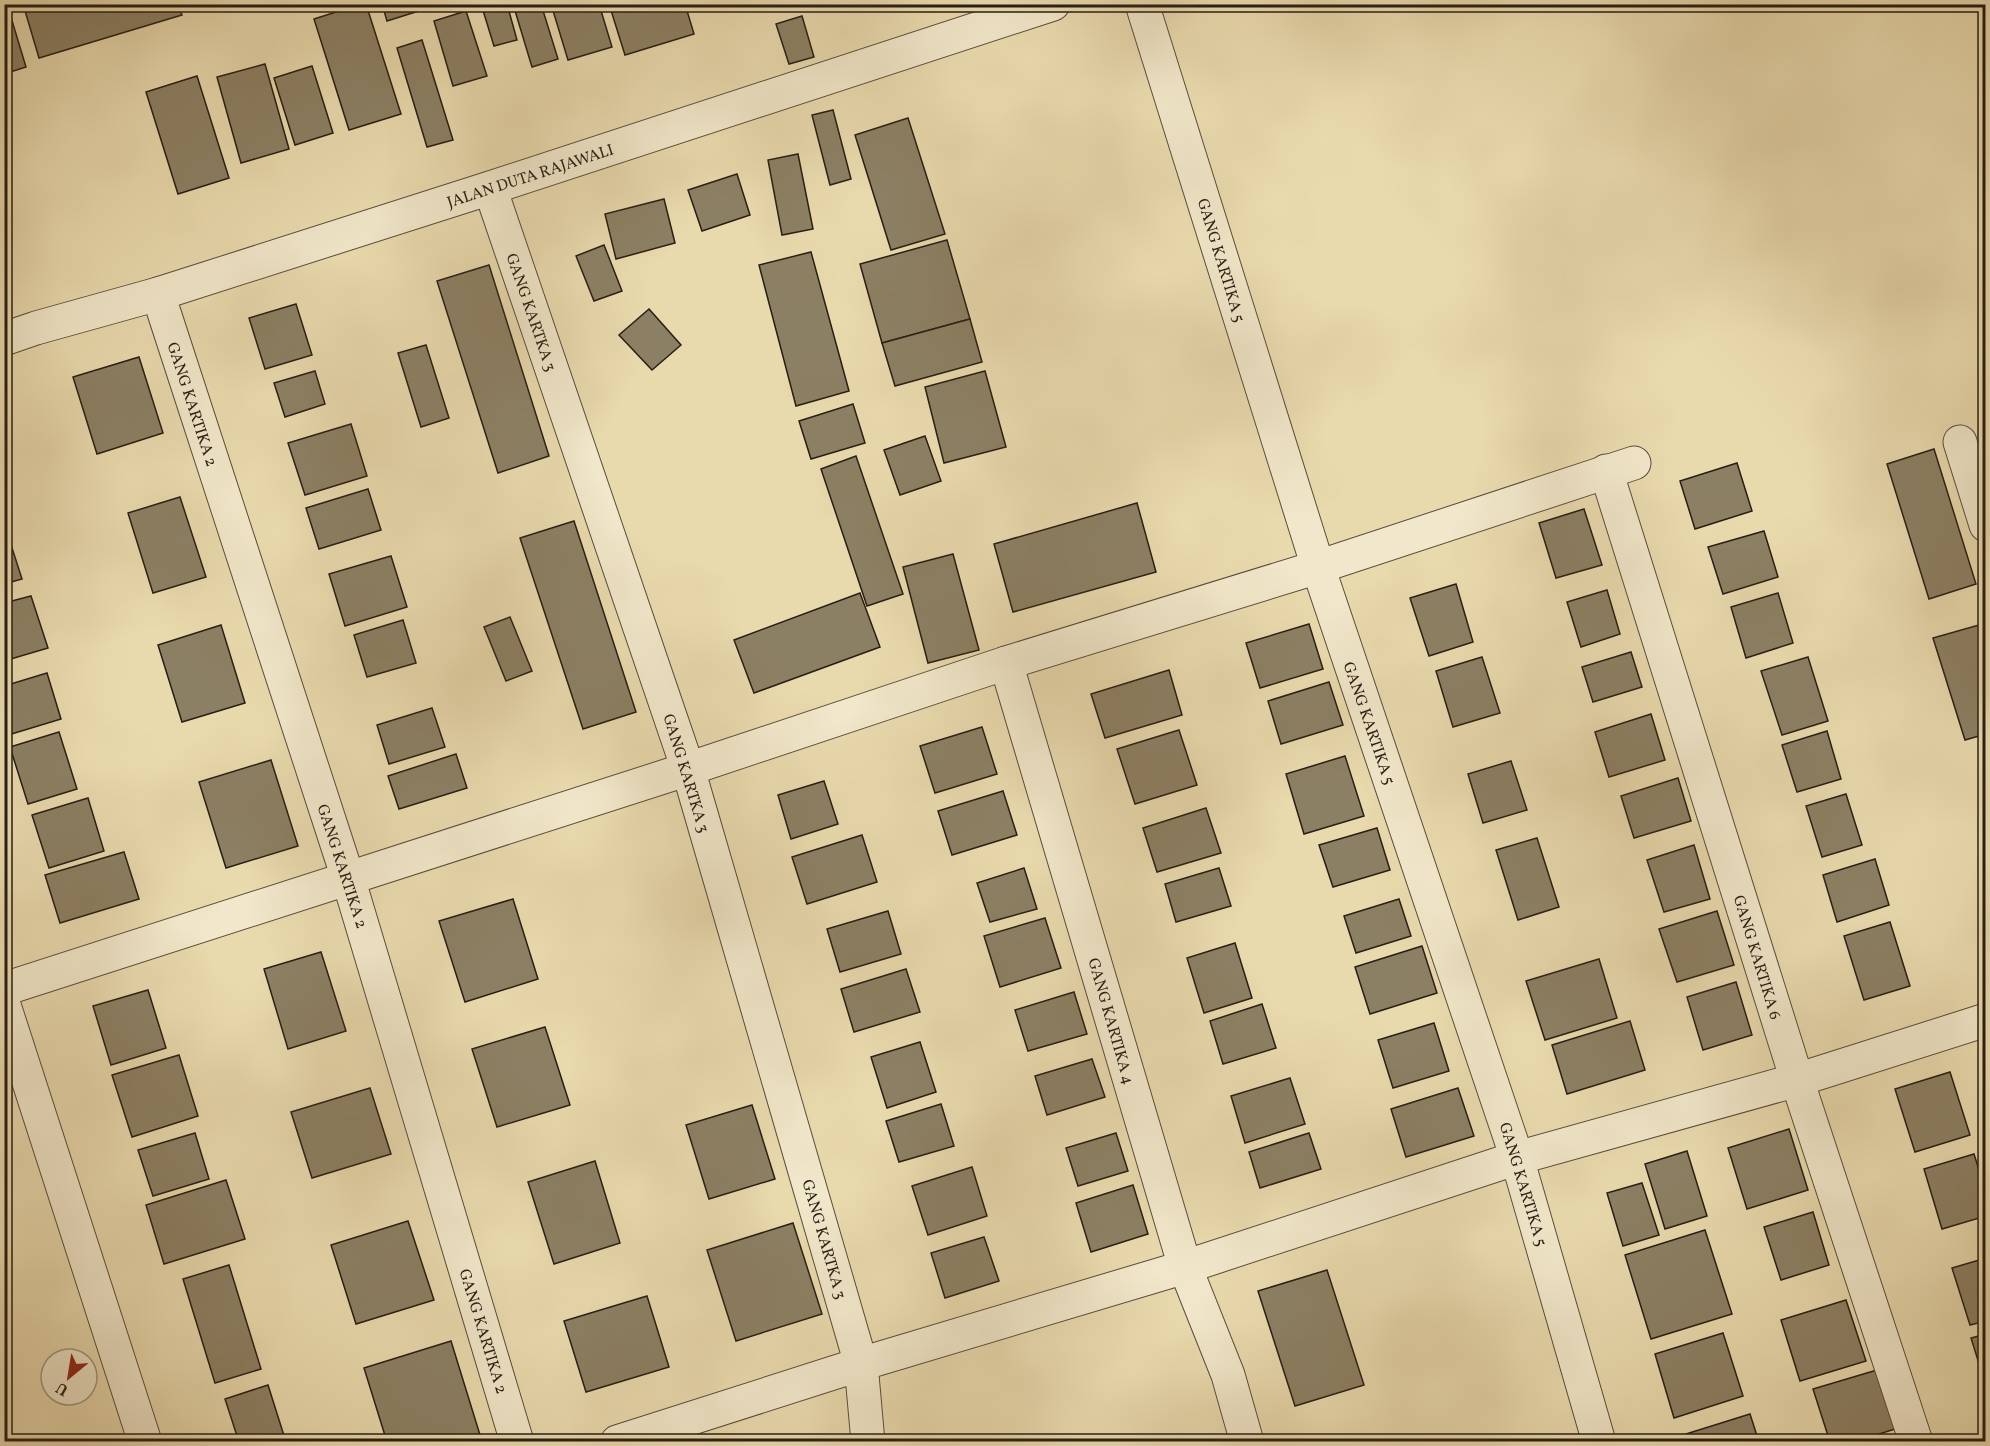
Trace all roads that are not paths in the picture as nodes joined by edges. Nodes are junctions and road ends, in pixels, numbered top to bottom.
1 (1053, 4) edge
2 (1142, 4) edge
3 (490, 188) junction
4 (158, 294) junction
5 (4, 339) edge
6 (1960, 442) dead end
7 (1986, 525) edge
8 (1318, 567) junction
9 (1006, 663) junction
10 (688, 769) junction
11 (348, 878) junction
12 (4, 988) edge
13 (4, 1005) edge
14 (1986, 1020) edge
15 (1797, 1080) junction
16 (1517, 1158) junction
17 (1185, 1267) junction
18 (861, 1365) junction
19 (145, 1442) edge
20 (517, 1442) edge
21 (617, 1442) edge
22 (868, 1442) edge
23 (1247, 1442) edge
24 (1599, 1442) edge
25 (1916, 1442) edge

1 - 3 street, JALAN DUTA RAJAWALI
2 - 8 street, GANG KARTIKA 5
3 - 4 street, JALAN DUTA RAJAWALI
3 - 10 street, GANG KARTKA 3
4 - 5 street, JALAN DUTA RAJAWALI
4 - 11 street, GANG KARTIKA 2
6 - 7 street
8 - 9 street
8 - 15 street, GANG KARTIKA 6
8 - 16 street, GANG KARTIKA 5
9 - 10 street
9 - 17 street, GANG KARTIKA 4
10 - 11 street
10 - 18 street, GANG KARTKA 3
11 - 12 street
11 - 20 street, GANG KARTIKA 2
13 - 19 street
14 - 15 street
15 - 16 street
15 - 25 street, GANG KARTIKA 6
16 - 17 street
16 - 24 street, GANG KARTIKA 5
17 - 18 street
17 - 23 street, GANG KARTIKA 4
18 - 21 street
18 - 22 street, GANG KARTKA 3

